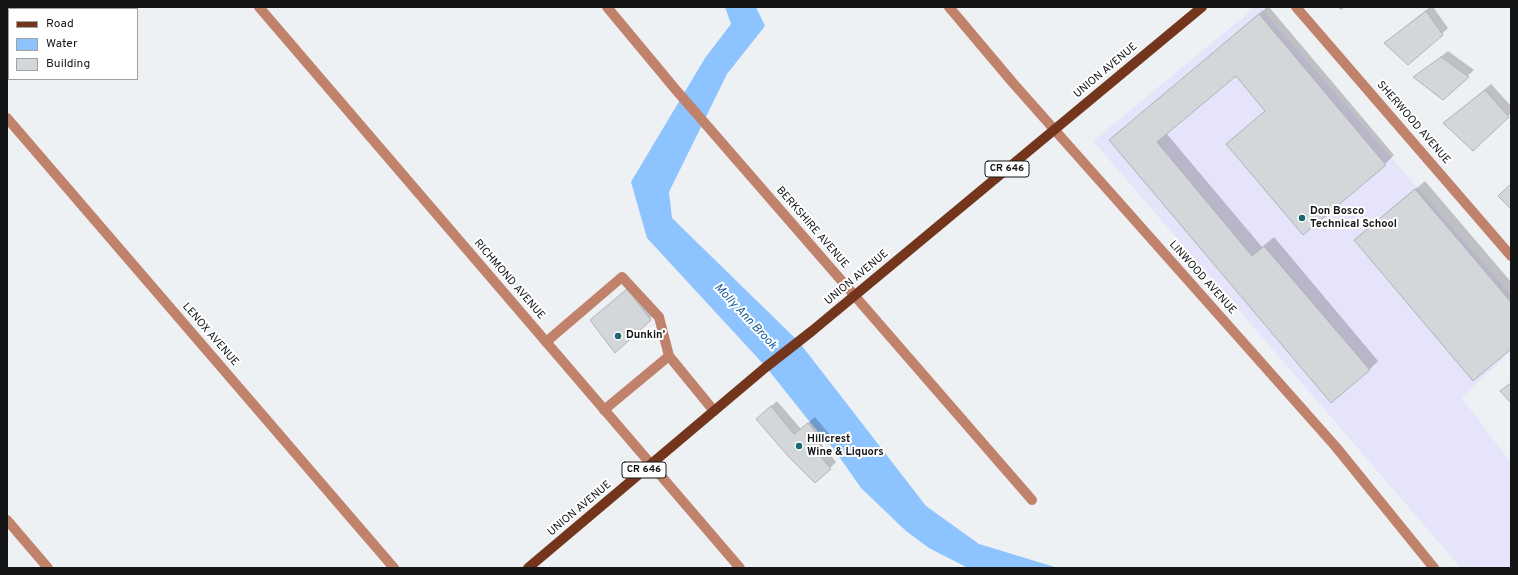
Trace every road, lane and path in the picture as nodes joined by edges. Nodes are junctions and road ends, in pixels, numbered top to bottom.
1 (259, 7) edge
2 (607, 7) edge
3 (949, 7) edge
4 (1202, 7) edge
5 (1296, 7) edge
6 (7, 118) edge
7 (1054, 129) junction
8 (1511, 256) edge
9 (855, 296) junction
10 (546, 342) junction
11 (668, 356) junction
12 (604, 410) junction
13 (714, 411) junction
14 (651, 465) junction
15 (1032, 500) dead end
16 (7, 520) edge
17 (48, 568) edge
18 (394, 568) edge
19 (528, 568) edge
20 (740, 568) edge
21 (1434, 568) edge

1 - 10 street, RICHMOND AVENUE
2 - 9 street, BERKSHIRE AVENUE
3 - 7 street, LINWOOD AVENUE
4 - 7 main road, UNION AVENUE / CR 646
5 - 8 street, SHERWOOD AVENUE
6 - 18 street, LENOX AVENUE
7 - 9 main road, UNION AVENUE / CR 646
7 - 21 street, LINWOOD AVENUE
9 - 13 main road, UNION AVENUE / CR 646
9 - 15 street, BERKSHIRE AVENUE
10 - 11 street
10 - 12 street, RICHMOND AVENUE
11 - 12 street
11 - 13 street
12 - 14 street, RICHMOND AVENUE
13 - 14 main road, UNION AVENUE / CR 646
14 - 19 main road, UNION AVENUE / CR 646
14 - 20 street, RICHMOND AVENUE
16 - 17 street

